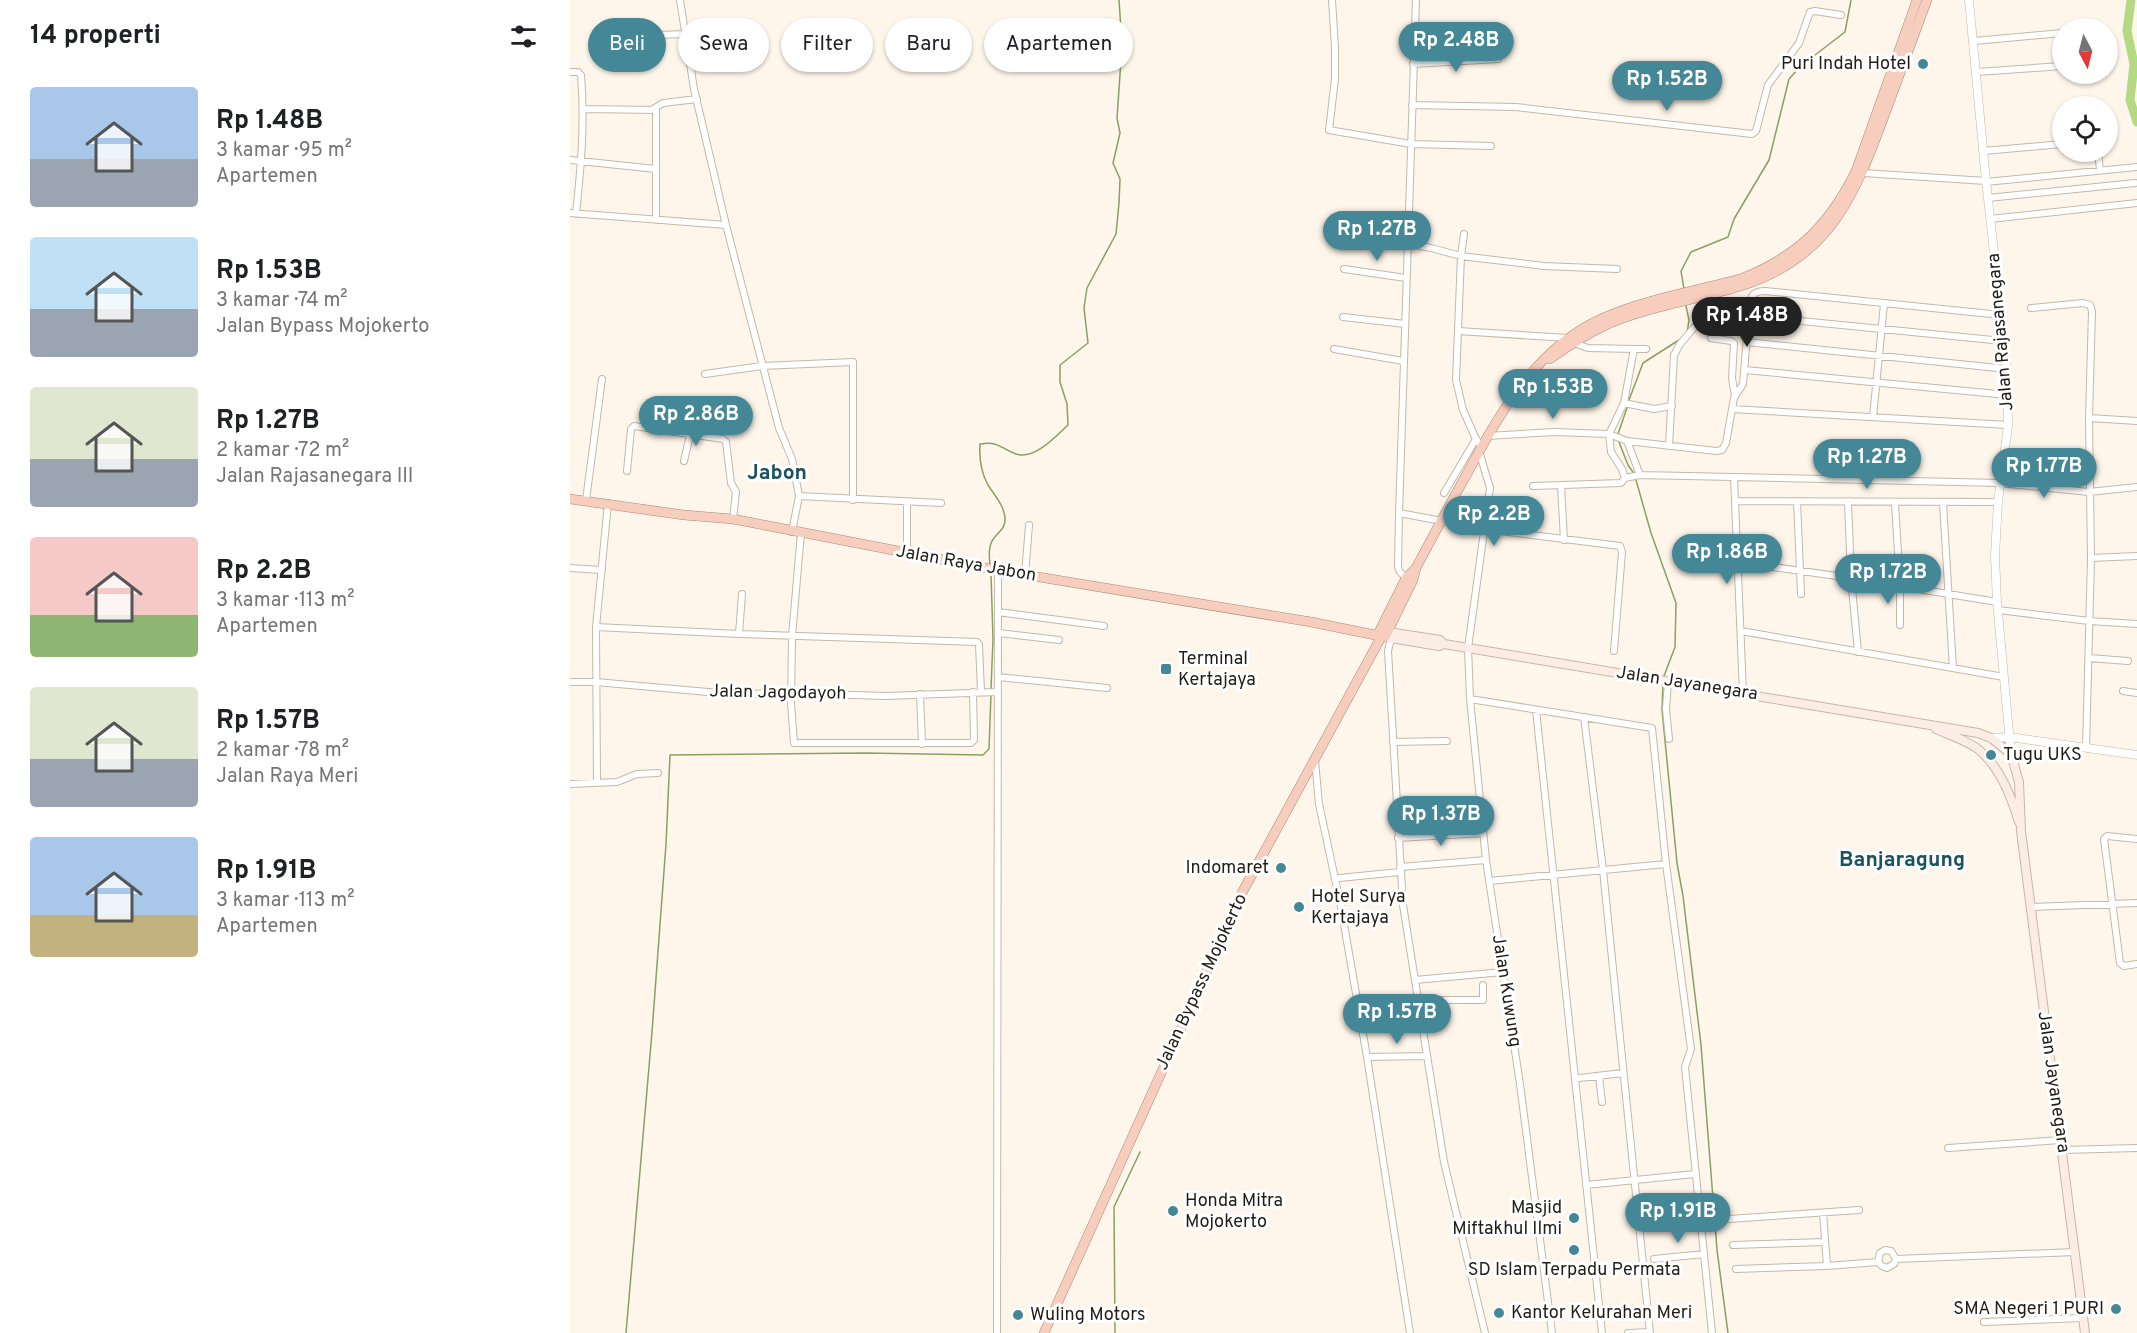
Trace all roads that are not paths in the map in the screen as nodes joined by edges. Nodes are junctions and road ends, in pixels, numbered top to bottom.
1 (680, 0) edge
2 (1332, 0) edge
3 (1416, 0) edge
4 (1917, 0) edge
5 (1927, 0) edge
6 (1969, 0) edge
7 (1841, 15) dead end
8 (683, 18) edge
9 (2052, 34) edge
10 (1974, 41) junction
11 (1498, 59) dead end
12 (1413, 64) junction
13 (2052, 67) edge
14 (570, 72) edge
15 (692, 72) edge
16 (1977, 72) junction
17 (697, 99) junction
18 (1412, 105) junction
19 (584, 109) junction
20 (653, 109) junction
21 (1411, 144) junction
22 (2052, 145) edge
23 (1491, 146) dead end
24 (1983, 150) junction
25 (570, 160) edge
26 (581, 160) junction
27 (2099, 162) edge
28 (2137, 167) edge
29 (656, 169) junction
30 (2100, 170) junction
31 (1863, 173) junction
32 (1986, 182) junction
33 (2135, 183) dead end
34 (1988, 198) junction
35 (2137, 203) edge
36 (573, 214) edge
37 (1990, 219) junction
38 (656, 220) junction
39 (726, 225) junction
40 (1341, 230) dead end
41 (1464, 234) dead end
42 (1407, 244) junction
43 (1461, 256) junction
44 (1344, 269) dead end
45 (1617, 269) dead end
46 (1406, 279) junction
47 (1696, 295) junction
48 (1884, 304) junction
49 (2031, 308) dead end
50 (2001, 315) junction
51 (1749, 316) junction
52 (1343, 317) dead end
53 (1405, 324) junction
54 (1748, 327) junction
55 (1882, 329) junction
56 (1458, 331) junction
57 (1711, 338) dead end
58 (1570, 340) junction
59 (2003, 340) junction
60 (1747, 342) junction
61 (1334, 349) dead end
62 (1634, 349) junction
63 (1646, 349) dead end
64 (1880, 355) junction
65 (1403, 361) junction
66 (762, 366) junction
67 (2007, 369) junction
68 (1745, 370) junction
69 (705, 374) dead end
70 (602, 379) dead end
71 (1877, 383) junction
72 (2008, 395) junction
73 (1735, 396) junction
74 (1625, 403) junction
75 (1672, 406) junction
76 (1732, 409) junction
77 (1873, 417) junction
78 (2089, 418) junction
79 (2137, 422) edge
80 (2008, 424) junction
81 (690, 435) junction
82 (1611, 435) junction
83 (1487, 436) junction
84 (1624, 440) junction
85 (1479, 445) junction
86 (1669, 446) junction
87 (684, 461) dead end
88 (627, 471) dead end
89 (1639, 475) junction
90 (1627, 477) junction
91 (1734, 477) junction
92 (2000, 483) junction
93 (1560, 485) junction
94 (1533, 486) dead end
95 (2137, 487) edge
96 (2090, 492) junction
97 (1444, 493) dead end
98 (799, 496) junction
99 (570, 499) edge
100 (586, 500) junction
101 (853, 500) junction
102 (1736, 501) junction
103 (1797, 501) junction
104 (1848, 501) junction
105 (1998, 502) junction
106 (608, 503) junction
107 (907, 503) junction
108 (941, 503) dead end
109 (1895, 503) junction
110 (1943, 503) junction
111 (1399, 513) junction
112 (733, 519) junction
113 (1441, 521) junction
114 (1029, 525) dead end
115 (1485, 529) junction
116 (796, 532) junction
117 (1564, 540) junction
118 (907, 553) junction
119 (2137, 556) edge
120 (2091, 558) junction
121 (1738, 562) junction
122 (570, 568) edge
123 (1416, 568) junction
124 (602, 570) junction
125 (997, 570) junction
126 (1801, 570) junction
127 (1025, 575) junction
128 (1406, 578) junction
129 (1851, 578) junction
130 (1900, 586) junction
131 (742, 594) dead end
132 (1801, 594) dead end
133 (1947, 594) junction
134 (1998, 606) junction
135 (998, 612) junction
136 (2089, 621) junction
137 (2137, 624) edge
138 (1900, 625) dead end
139 (1104, 626) dead end
140 (596, 627) junction
141 (1741, 631) junction
142 (999, 633) junction
143 (739, 634) junction
144 (792, 636) junction
145 (1380, 636) junction
146 (1059, 640) dead end
147 (1468, 648) junction
148 (1614, 651) dead end
149 (1858, 652) junction
150 (2089, 658) junction
151 (2128, 661) dead end
152 (1953, 668) junction
153 (998, 677) junction
154 (2004, 677) junction
155 (1667, 681) junction
156 (570, 682) edge
157 (596, 682) junction
158 (1107, 688) dead end
159 (2123, 691) dead end
160 (973, 692) junction
161 (984, 692) junction
162 (996, 692) junction
163 (791, 693) junction
164 (1743, 693) junction
165 (2137, 693) edge
166 (920, 694) junction
167 (1470, 699) junction
168 (1536, 710) junction
169 (1584, 717) junction
170 (1930, 726) junction
171 (1654, 728) junction
172 (1666, 728) junction
173 (1977, 733) junction
174 (2009, 737) junction
175 (1991, 738) junction
176 (1669, 739) dead end
177 (1447, 741) dead end
178 (1393, 742) junction
179 (922, 744) junction
180 (1971, 746) junction
181 (2086, 748) junction
182 (2011, 754) junction
183 (2137, 755) edge
184 (1315, 757) junction
185 (658, 773) dead end
186 (2017, 773) junction
187 (2001, 779) junction
188 (597, 783) junction
189 (570, 784) edge
190 (2021, 831) junction
191 (1483, 833) junction
192 (1398, 838) junction
193 (2137, 839) edge
194 (1486, 860) junction
195 (1665, 864) junction
196 (1400, 869) junction
197 (1603, 870) junction
198 (1553, 874) junction
199 (1339, 878) dead end
200 (1489, 881) junction
201 (2137, 903) edge
202 (2113, 905) junction
203 (2031, 907) junction
204 (2137, 964) edge
205 (1503, 972) junction
206 (1415, 980) junction
207 (1483, 985) dead end
208 (1418, 1000) junction
209 (1427, 1056) junction
210 (1367, 1057) junction
211 (1623, 1073) junction
212 (1599, 1076) junction
213 (1579, 1078) dead end
214 (1602, 1102) dead end
215 (2061, 1140) junction
216 (1948, 1148) dead end
217 (2137, 1148) edge
218 (2063, 1150) junction
219 (1695, 1174) junction
220 (1634, 1180) junction
221 (1586, 1185) junction
222 (1698, 1198) junction
223 (1669, 1201) dead end
224 (1859, 1210) dead end
225 (1823, 1213) junction
226 (1729, 1220) dead end
227 (1825, 1242) junction
228 (1733, 1245) dead end
229 (2075, 1252) junction
230 (1704, 1254) junction
231 (1654, 1259) dead end
232 (1896, 1259) junction
233 (1878, 1262) junction
234 (1827, 1266) junction
235 (1736, 1269) dead end
236 (2083, 1318) junction
237 (1984, 1322) dead end
238 (997, 1333) edge
239 (1044, 1333) edge
240 (1410, 1333) edge
241 (1485, 1333) edge
242 (1551, 1333) edge
243 (1602, 1333) edge
244 (1628, 1333) edge
245 (1650, 1333) edge
246 (1712, 1333) edge
247 (2085, 1333) edge

1 - 8 street
2 - 21 street
3 - 12 street
4 - 47 highway, Jalan Bypass Mojokerto
5 - 31 highway, Jalan Bypass Mojokerto
6 - 10 street, Jalan Rajasanegara
7 - 18 street
9 - 10 street
10 - 16 street, Jalan Rajasanegara
11 - 12 street
12 - 18 street
13 - 16 street
14 - 19 street
15 - 17 street
16 - 24 street, Jalan Rajasanegara
17 - 20 street
17 - 39 street
18 - 21 street
19 - 20 street
19 - 26 street
20 - 29 street
21 - 23 street
21 - 42 street
22 - 24 street
24 - 32 street, Jalan Rajasanegara
25 - 26 street
26 - 29 street
26 - 36 street
27 - 30 street
28 - 30 street
29 - 38 street
30 - 32 street
31 - 32 street
31 - 47 highway, Jalan Bypass Mojokerto
32 - 34 street, Jalan Rajasanegara
33 - 34 street
34 - 37 street, Jalan Rajasanegara
35 - 37 street
36 - 38 street
37 - 50 street, Jalan Rajasanegara
38 - 39 street
39 - 66 street
40 - 42 street
41 - 43 street, Jalan Kuwung
42 - 43 street
42 - 46 street
43 - 45 street
43 - 56 street, Jalan Kuwung
44 - 46 street
46 - 53 street
47 - 58 highway, Jalan Bypass Mojokerto
48 - 50 street
48 - 51 street
48 - 55 street
49 - 78 street
50 - 59 street, Jalan Rajasanegara
51 - 54 street
51 - 55 street
52 - 53 street
53 - 65 street
54 - 60 street
54 - 75 street
55 - 59 street
55 - 64 street
56 - 58 street
56 - 85 street, Jalan Kuwung
57 - 73 street
58 - 62 street
58 - 83 highway, Jalan Bypass Mojokerto
59 - 67 street, Jalan Rajasanegara
60 - 64 street
60 - 68 street
61 - 65 street
62 - 63 street
62 - 74 street
64 - 67 street
64 - 71 street
65 - 111 street
66 - 69 street
66 - 98 street
66 - 101 street
67 - 72 street, Jalan Rajasanegara
68 - 71 street
68 - 73 street
70 - 100 street
71 - 72 street
71 - 77 street
72 - 80 street, Jalan Rajasanegara
73 - 76 street
74 - 75 street
74 - 82 street
75 - 86 street
76 - 77 street
76 - 86 street
77 - 80 street
78 - 79 street
78 - 96 street
80 - 92 street, Jalan Rajasanegara
81 - 87 street
81 - 88 street
81 - 112 street
82 - 83 street
82 - 84 street
82 - 90 street
83 - 85 highway, Jalan Bypass Mojokerto
84 - 86 street
84 - 89 street
85 - 97 street
85 - 113 highway, Jalan Bypass Mojokerto
85 - 115 street, Jalan Kuwung
89 - 90 street
89 - 91 street
90 - 93 street
91 - 92 street
91 - 102 street
92 - 96 street
92 - 105 street, Jalan Rajasanegara
93 - 94 street
93 - 117 street
95 - 96 street
96 - 120 street
98 - 101 street
98 - 116 street
99 - 100 highway, Jalan Raya Jabon
100 - 106 highway, Jalan Raya Jabon
101 - 107 street
102 - 103 street
102 - 121 street
103 - 104 street
103 - 126 street
104 - 109 street
104 - 129 street
105 - 110 street
105 - 134 street, Jalan Rajasanegara
106 - 112 highway, Jalan Raya Jabon
106 - 124 street
107 - 108 street
107 - 118 street
109 - 110 street
109 - 130 street
110 - 133 street
111 - 113 street
111 - 128 street
112 - 116 highway, Jalan Raya Jabon
113 - 115 street
113 - 123 highway, Jalan Bypass Mojokerto
114 - 127 street
115 - 117 street
115 - 147 street, Jalan Kuwung
116 - 118 highway, Jalan Raya Jabon
116 - 144 street
117 - 148 street
118 - 125 highway, Jalan Raya Jabon
119 - 120 street
120 - 136 street
121 - 126 street
121 - 141 street
122 - 124 street
123 - 128 highway, Jalan Bypass Mojokerto
123 - 145 highway, Jalan Bypass Mojokerto
124 - 140 street
125 - 127 highway, Jalan Raya Jabon
125 - 135 street
126 - 129 street
126 - 132 street
127 - 145 highway, Jalan Raya Jabon
128 - 145 highway, Jalan Bypass Mojokerto
129 - 130 street
129 - 149 street
130 - 133 street
130 - 138 street
131 - 143 street
133 - 134 street
133 - 152 street
134 - 136 street
134 - 154 street, Jalan Rajasanegara
135 - 139 street
135 - 142 street
136 - 137 street
136 - 150 street
140 - 143 street
140 - 157 street
141 - 149 street
141 - 164 street
142 - 146 street
142 - 153 street
143 - 144 street
144 - 161 street
144 - 163 street
145 - 147 main road, Jalan Jayanegara
145 - 178 street
145 - 184 highway, Jalan Bypass Mojokerto
147 - 155 main road, Jalan Jayanegara
147 - 167 street, Jalan Kuwung
149 - 152 street
150 - 151 street
150 - 181 street
152 - 154 street
153 - 158 street
153 - 162 street
154 - 174 street, Jalan Rajasanegara
155 - 164 main road, Jalan Jayanegara
155 - 172 street
156 - 157 street, Jalan Jagodayoh
157 - 163 street, Jalan Jagodayoh
157 - 188 street
159 - 165 street
160 - 161 street, Jalan Jagodayoh
160 - 166 street, Jalan Jagodayoh
160 - 179 street
161 - 162 street, Jalan Jagodayoh
162 - 238 street
163 - 166 street, Jalan Jagodayoh
163 - 179 street
164 - 170 main road, Jalan Jayanegara
166 - 179 street
167 - 168 street
167 - 191 street, Jalan Kuwung
168 - 169 street
168 - 198 street
169 - 171 street
169 - 197 street
170 - 173 main road, Jalan Jayanegara
170 - 180 main road, Jalan Jayanegara
171 - 172 street
171 - 195 street
172 - 176 street
173 - 175 main road, Jalan Jayanegara
173 - 180 main road
174 - 175 street
174 - 181 street
174 - 182 street, Jalan Rajasanegara
175 - 182 main road, Jalan Jayanegara
177 - 178 street
178 - 192 street
180 - 187 main road, Jalan Jayanegara
181 - 183 street
182 - 186 main road, Jalan Jayanegara
184 - 210 street
184 - 239 highway, Jalan Bypass Mojokerto
185 - 188 street
186 - 187 main road
186 - 190 main road, Jalan Jayanegara
187 - 190 main road, Jalan Jayanegara
188 - 189 street
190 - 203 main road, Jalan Jayanegara
191 - 192 street
191 - 194 street, Jalan Kuwung
192 - 196 street
193 - 202 street
194 - 196 street
194 - 200 street, Jalan Kuwung
195 - 197 street
195 - 219 street
196 - 199 street
196 - 206 street
197 - 198 street
197 - 211 street
198 - 200 street
198 - 221 street
200 - 205 street, Jalan Kuwung
201 - 202 street
202 - 203 street
202 - 204 street
203 - 215 main road, Jalan Jayanegara
205 - 206 street
205 - 242 street, Jalan Kuwung
206 - 208 street
207 - 208 street
208 - 209 street
209 - 210 street
209 - 241 street
210 - 240 street
211 - 212 street
211 - 220 street
212 - 213 street
212 - 214 street
215 - 216 street
215 - 218 main road, Jalan Jayanegara
217 - 218 street
218 - 229 main road, Jalan Jayanegara
219 - 220 street
219 - 222 street
220 - 221 street
220 - 245 street
221 - 243 street
222 - 223 street
222 - 230 street
224 - 225 street
225 - 226 street
225 - 227 street
227 - 228 street
227 - 234 street
229 - 232 street
229 - 236 main road, Jalan Jayanegara
230 - 231 street
230 - 246 street
232 - 233 street
232 - 233 street
233 - 234 street
234 - 235 street
236 - 237 street
236 - 247 main road, Jalan Jayanegara
244 - 245 street

